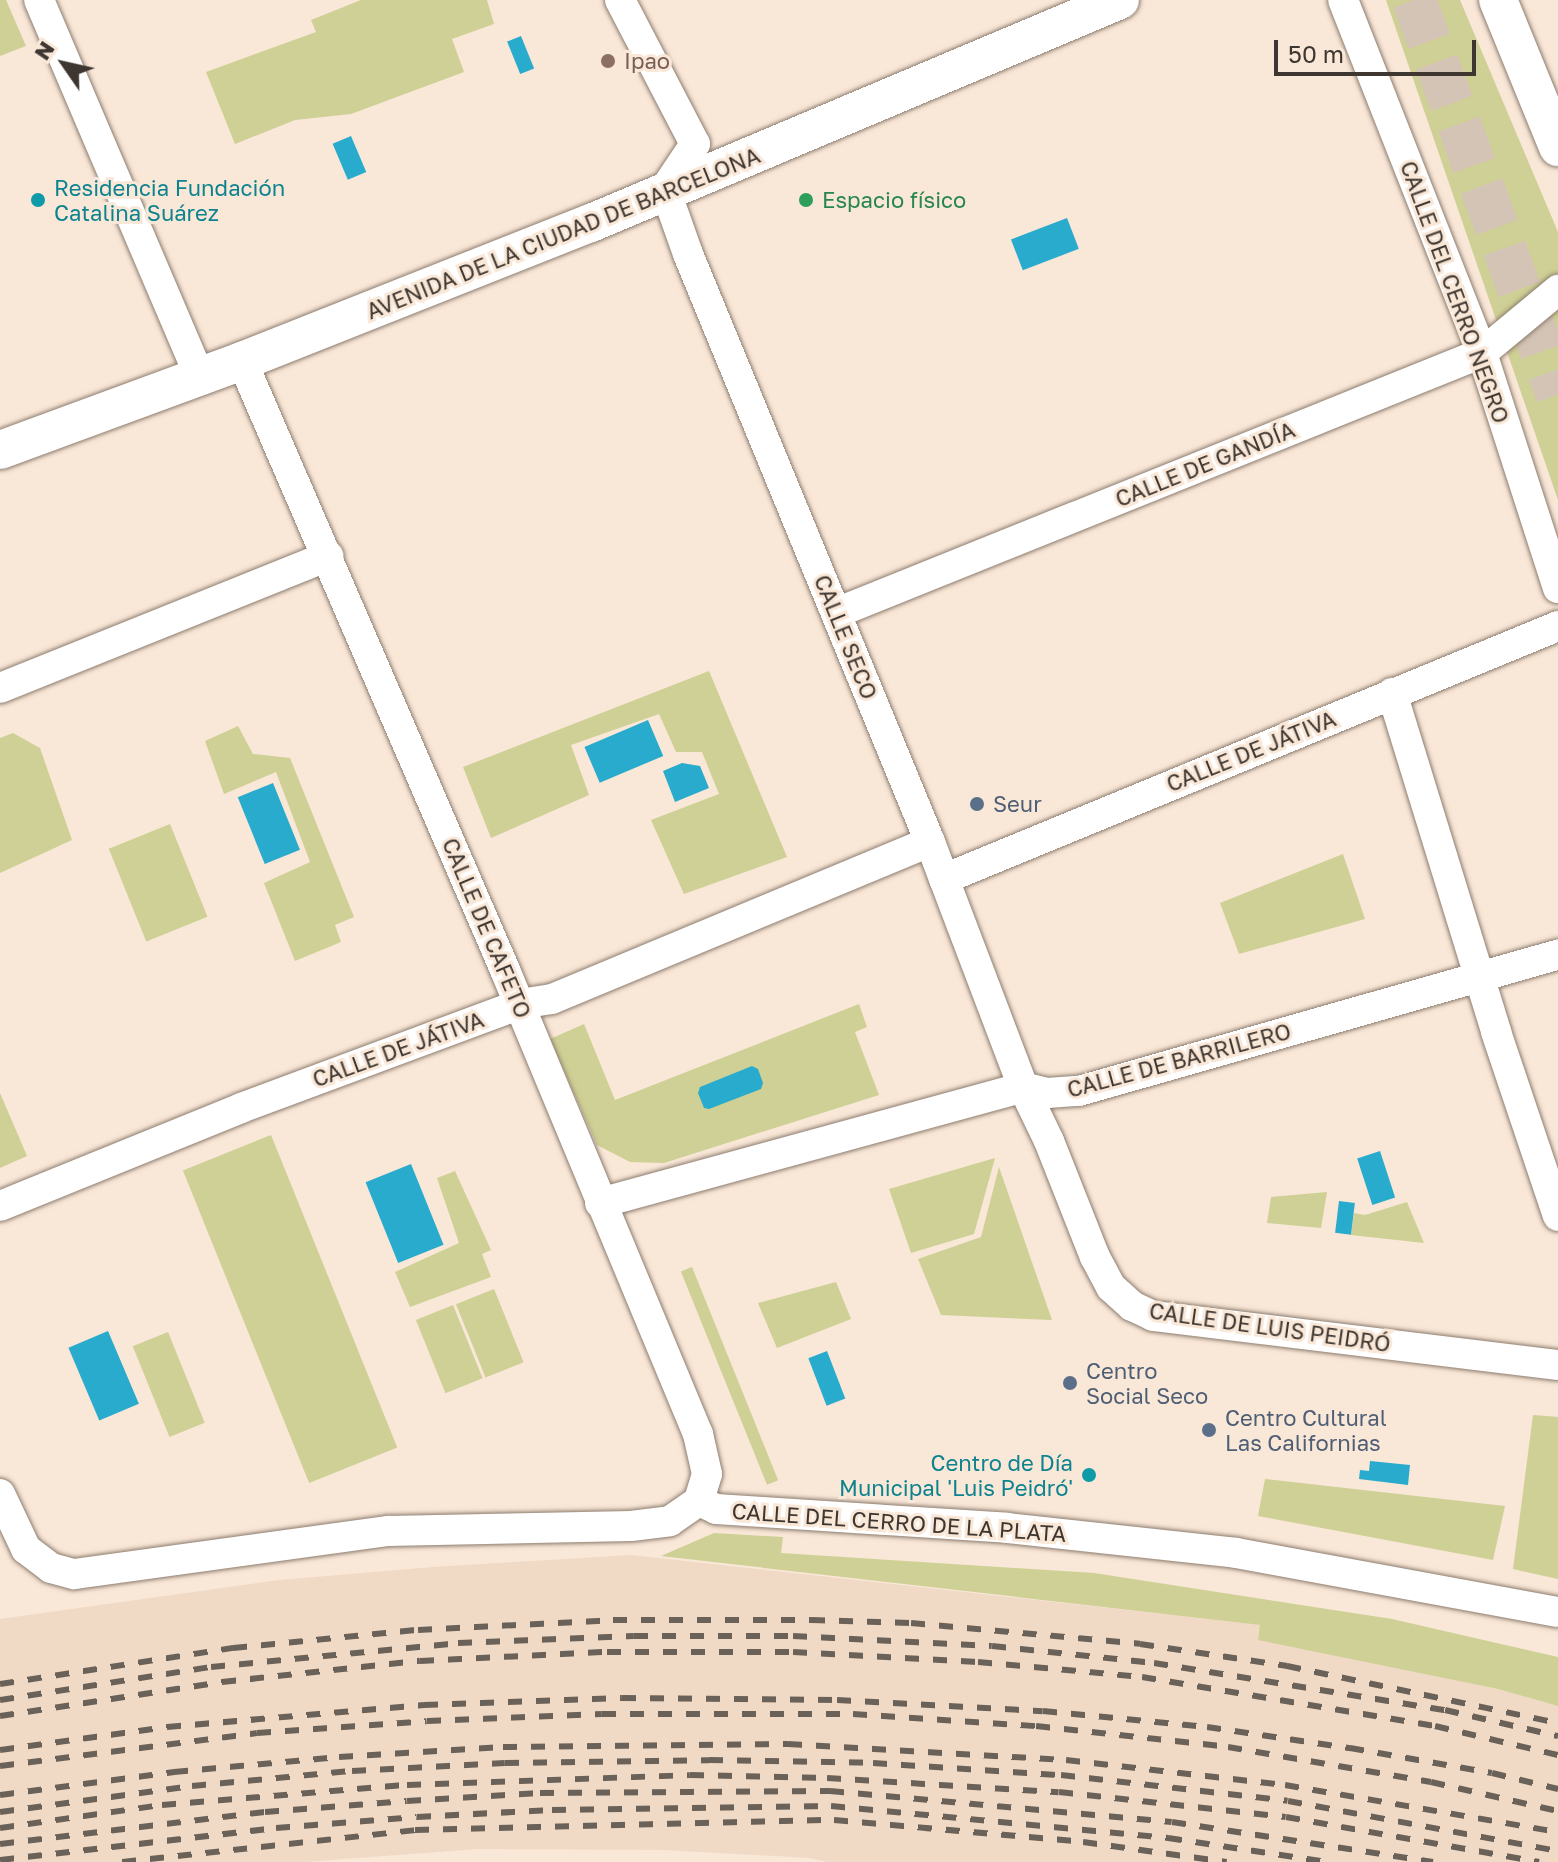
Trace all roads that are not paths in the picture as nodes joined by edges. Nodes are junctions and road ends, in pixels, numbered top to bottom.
1 (620, 0) edge
2 (1120, 0) edge
3 (1343, 0) edge
4 (1498, 0) edge
5 (45, 2) edge
6 (1558, 147) edge
7 (665, 189) junction
8 (1558, 290) edge
9 (1482, 353) junction
10 (242, 361) junction
11 (199, 375) junction
12 (0, 450) edge
13 (328, 556) junction
14 (1558, 588) edge
15 (836, 613) junction
16 (1558, 626) edge
17 (0, 688) edge
18 (1392, 693) junction
19 (930, 842) junction
20 (944, 879) junction
21 (1558, 955) edge
22 (1479, 978) junction
23 (520, 1004) junction
24 (1023, 1087) junction
25 (600, 1203) junction
26 (0, 1206) edge
27 (1558, 1216) edge
28 (1558, 1365) edge
29 (0, 1494) edge
30 (699, 1501) junction
31 (1558, 1612) edge

1 - 7 street
2 - 7 main road, AVENIDA DE LA CIUDAD DE BARCELONA
3 - 9 street, CALLE DEL CERRO NEGRO
4 - 6 main road
5 - 11 street
7 - 10 main road, AVENIDA DE LA CIUDAD DE BARCELONA
7 - 15 street, CALLE SECO
8 - 9 street, CALLE DE GANDÍA
9 - 14 street, CALLE DEL CERRO NEGRO
9 - 15 street, CALLE DE GANDÍA
10 - 11 main road, AVENIDA DE LA CIUDAD DE BARCELONA
10 - 13 street, CALLE DE CAFETO
11 - 12 main road, AVENIDA DE LA CIUDAD DE BARCELONA
13 - 17 street
13 - 23 street, CALLE DE CAFETO
15 - 19 street, CALLE SECO
16 - 18 street, CALLE DE JÁTIVA
18 - 20 street, CALLE DE JÁTIVA
18 - 22 street
19 - 20 street, CALLE SECO
19 - 23 street, CALLE DE JÁTIVA
20 - 24 street, CALLE SECO
21 - 22 street, CALLE DE BARRILERO
22 - 24 street, CALLE DE BARRILERO
22 - 27 street
23 - 25 street, CALLE DE CAFETO
23 - 26 street, CALLE DE JÁTIVA
24 - 25 street, CALLE DE BARRILERO
24 - 28 street, CALLE DE LUIS PEIDRÓ
25 - 30 street, CALLE DE CAFETO
29 - 30 street
30 - 31 street, CALLE DEL CERRO DE LA PLATA

